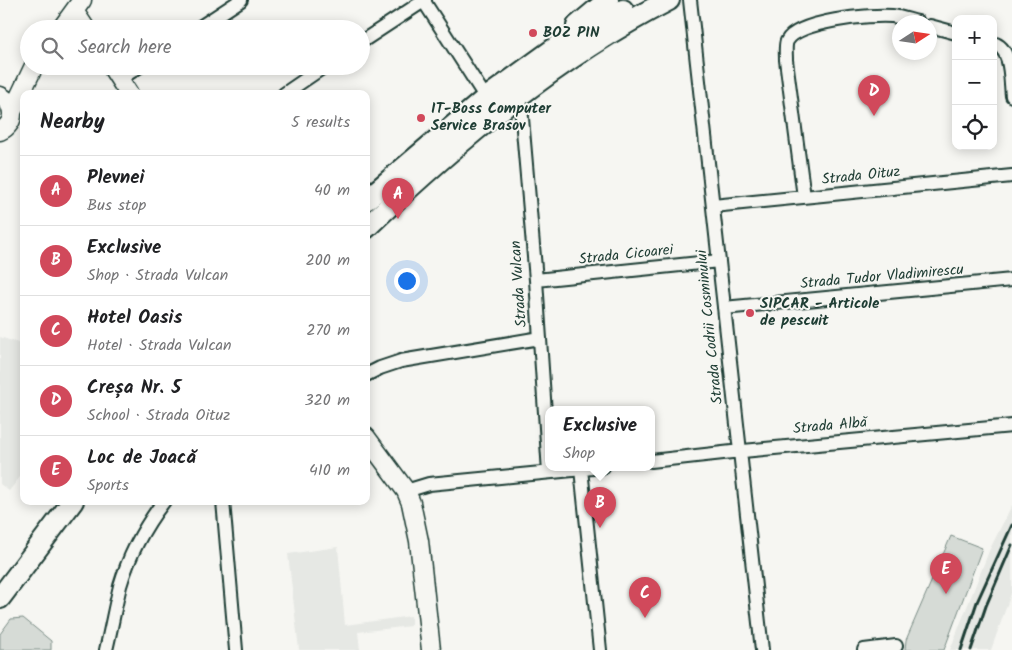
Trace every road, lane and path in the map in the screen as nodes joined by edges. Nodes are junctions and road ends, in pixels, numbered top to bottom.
1 (241, 0) edge
2 (424, 0) edge
3 (608, 0) edge
4 (640, 0) edge
5 (669, 0) edge
6 (690, 0) edge
7 (78, 6) edge
8 (892, 16) edge
9 (68, 20) edge
10 (83, 20) edge
11 (211, 20) edge
12 (937, 28) edge
13 (952, 32) edge
14 (370, 36) edge
15 (566, 40) junction
16 (997, 44) edge
17 (22, 75) edge
18 (29, 75) edge
19 (312, 75) edge
20 (22, 90) edge
21 (290, 90) edge
22 (0, 91) edge
23 (20, 94) edge
24 (520, 95) junction
25 (0, 96) edge
26 (1012, 96) edge
27 (486, 98) junction
28 (12, 112) junction
29 (1, 133) edge
30 (1012, 176) edge
31 (370, 197) edge
32 (804, 198) junction
33 (713, 206) junction
34 (370, 224) edge
35 (719, 262) junction
36 (536, 280) junction
37 (1012, 280) edge
38 (724, 308) junction
39 (540, 338) junction
40 (370, 373) edge
41 (545, 412) edge
42 (1012, 426) edge
43 (370, 442) edge
44 (740, 451) junction
45 (655, 462) edge
46 (560, 471) edge
47 (581, 471) edge
48 (549, 472) joint
49 (406, 491) junction
50 (69, 505) edge
51 (161, 505) edge
52 (223, 505) edge
53 (0, 598) edge
54 (896, 646) dead end
55 (106, 650) edge
56 (236, 650) edge
57 (431, 650) edge
58 (600, 650) edge
59 (762, 650) edge
60 (864, 650) edge

1 - 11 street
2 - 14 street
2 - 27 street
3 - 15 main road
4 - 15 main road
5 - 24 main road
6 - 33 street, Strada Codrii Cosminului
7 - 9 main road
7 - 10 main road
8 - 32 street
12 - 13 street
15 - 27 main road
16 - 26 street
17 - 22 main road
18 - 20 main road
19 - 21 street
23 - 28 main road
24 - 34 main road
24 - 36 street, Strada Vulcan
25 - 28 main road
27 - 31 main road
28 - 29 main road
30 - 32 street, Strada Oituz
32 - 33 street, Strada Oituz
33 - 35 street, Strada Codrii Cosminului
35 - 36 street, Strada Cicoarei
35 - 38 street, Strada Codrii Cosminului
36 - 39 street, Strada Vulcan
37 - 38 street, Strada Tudor Vladimirescu
38 - 44 street, Strada Codrii Cosminului
39 - 40 street
39 - 41 street, Strada Vulcan
42 - 44 street, Strada Albă
43 - 49 main road
44 - 45 street, Strada Albă
44 - 59 street, Strada Codrii Cosminului
46 - 48 street
47 - 58 street
48 - 49 street
49 - 57 main road
50 - 53 main road
51 - 55 street
52 - 56 street
54 - 60 street

